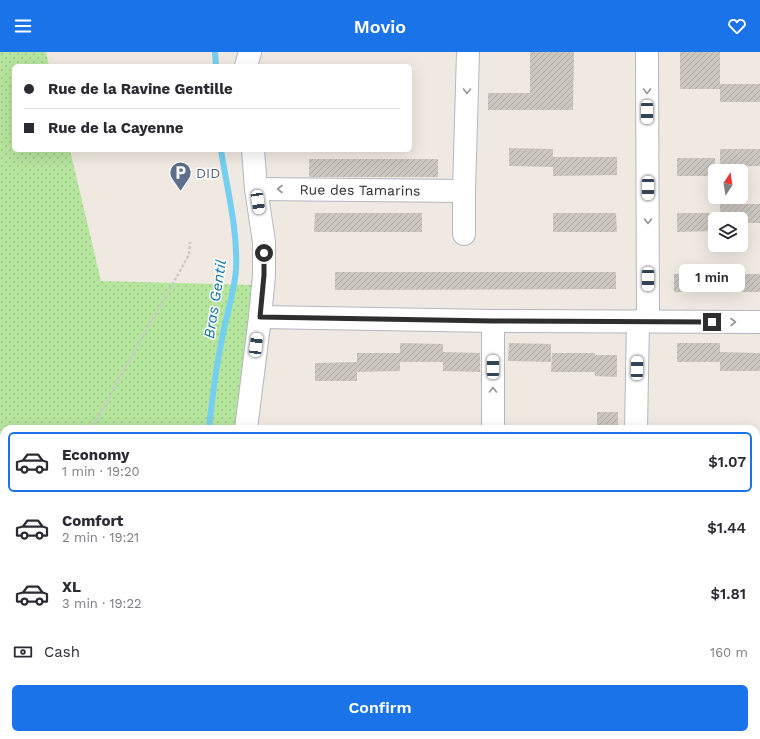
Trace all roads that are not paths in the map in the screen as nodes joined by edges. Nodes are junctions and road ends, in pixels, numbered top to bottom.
1 (250, 52) edge
2 (468, 52) edge
3 (647, 52) edge
4 (247, 64) edge
5 (253, 152) edge
6 (256, 189) junction
7 (464, 191) junction
8 (464, 234) dead end
9 (260, 317) junction
10 (493, 321) junction
11 (643, 321) junction
12 (760, 322) edge
13 (246, 425) edge
14 (493, 425) edge
15 (636, 425) edge

1 - 4 street
2 -> 7 street
3 -> 11 street
5 - 6 street
7 -> 6 street, Rue des Tamarins
6 - 9 street
7 - 8 street
9 - 10 street
9 - 13 street
10 - 11 street
14 -> 10 street
11 -> 12 street
11 - 15 street

